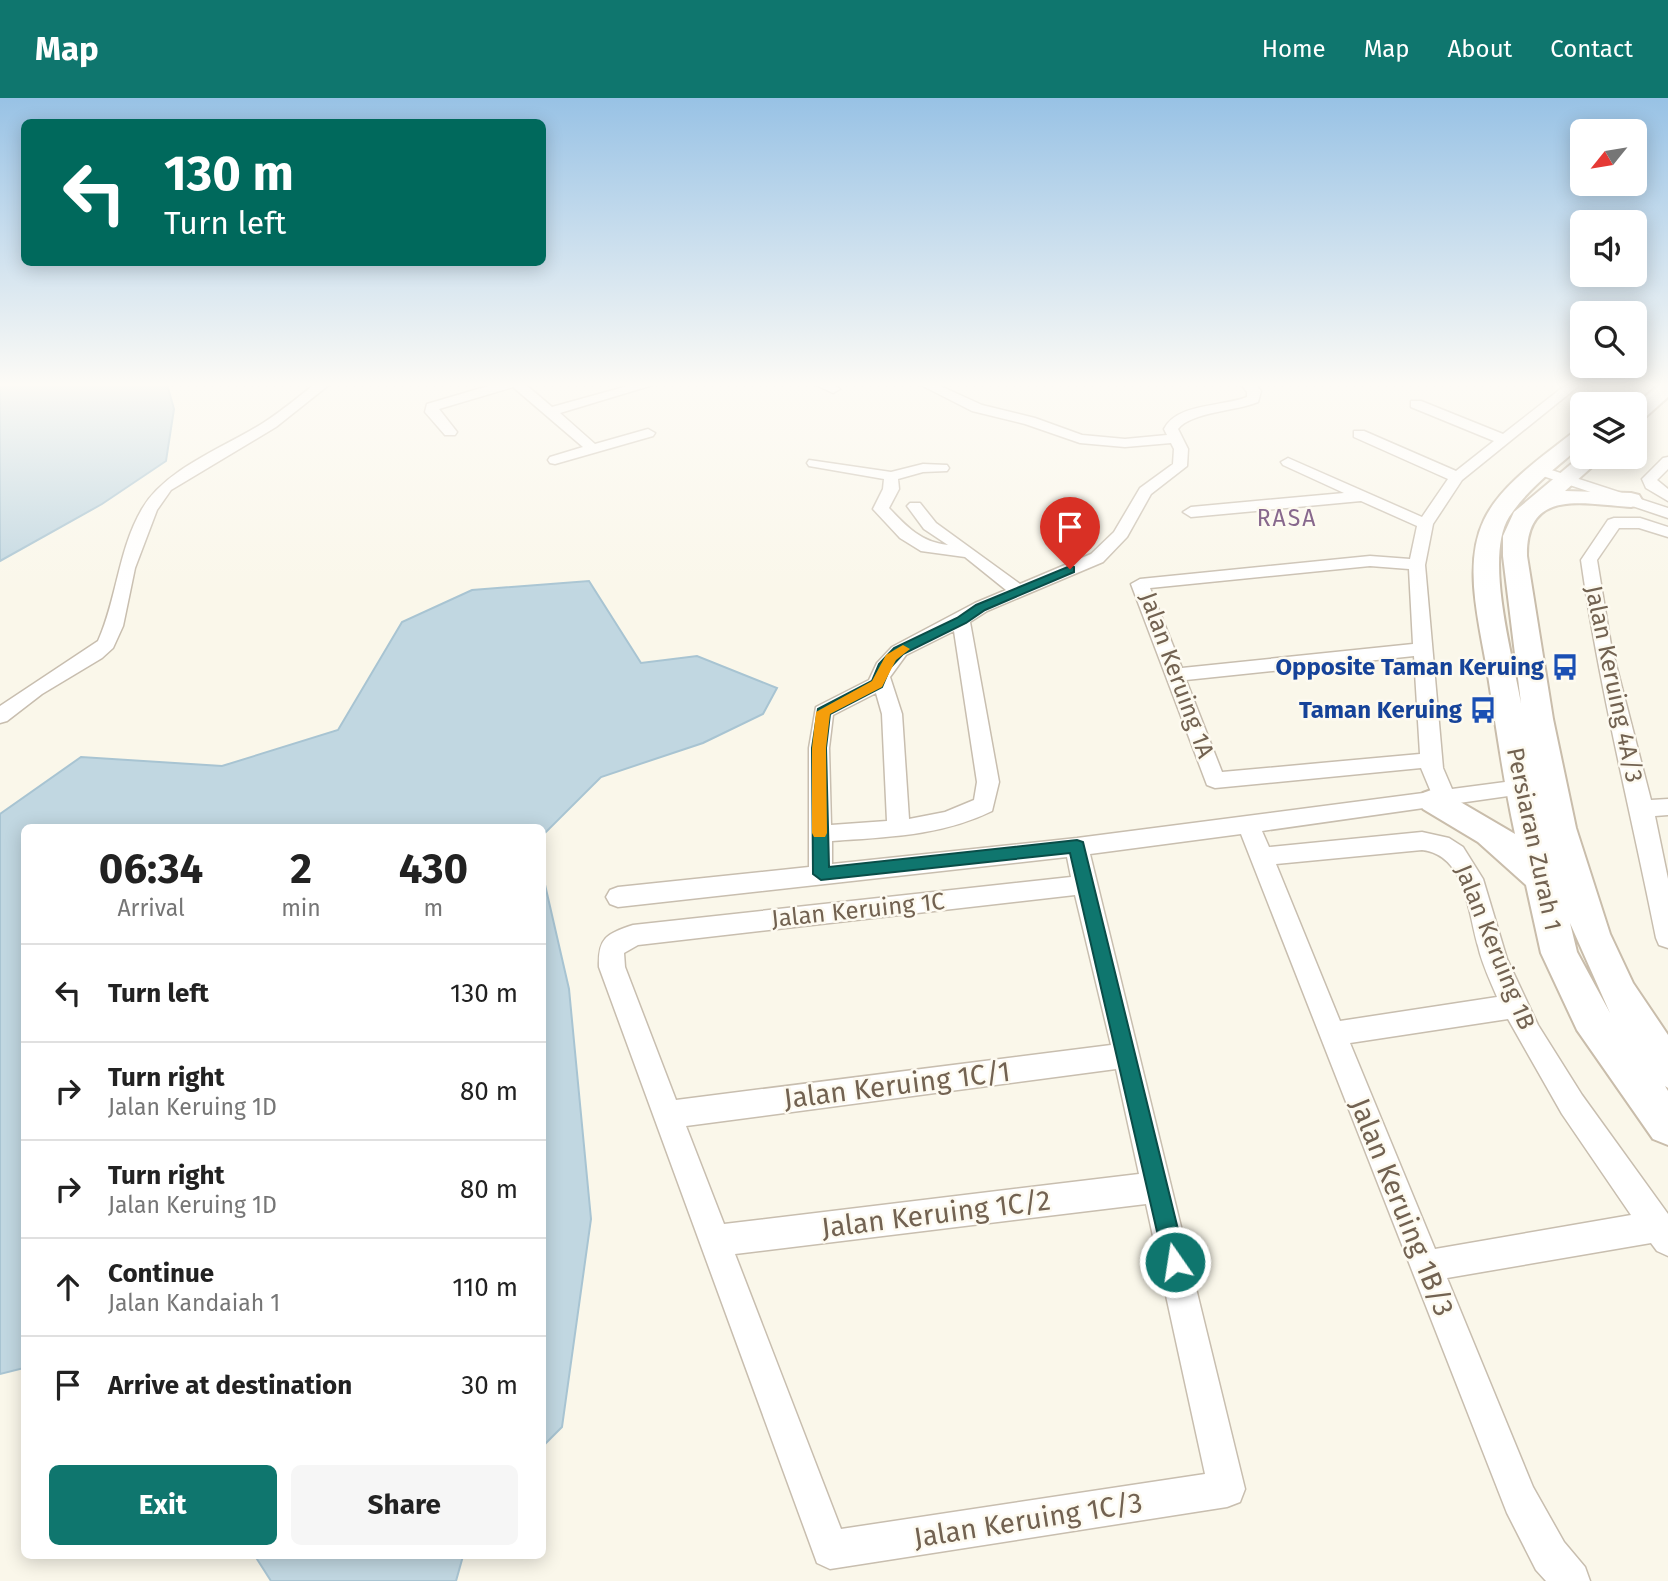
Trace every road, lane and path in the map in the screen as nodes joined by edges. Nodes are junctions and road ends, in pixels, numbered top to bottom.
1 (222, 453) edge
2 (578, 453) edge
3 (1181, 453) edge
4 (1403, 453) edge
5 (1486, 453) edge
6 (1568, 453) edge
7 (555, 460) dead end
8 (1668, 461) edge
9 (1288, 462) dead end
10 (814, 463) dead end
11 (1570, 467) edge
12 (942, 468) dead end
13 (1595, 469) edge
14 (1553, 474) junction
15 (891, 476) junction
16 (1457, 477) junction
17 (1363, 496) junction
18 (1668, 496) edge
19 (1631, 500) junction
20 (1536, 504) junction
21 (915, 506) dead end
22 (1191, 512) dead end
23 (1668, 513) edge
24 (1425, 524) junction
25 (1668, 532) edge
26 (971, 554) junction
27 (1418, 565) junction
28 (1018, 591) junction
29 (961, 620) junction
30 (1423, 649) junction
31 (1175, 675) junction
32 (881, 678) junction
33 (0, 716) edge
34 (1431, 760) junction
35 (1535, 786) junction
36 (1439, 800) junction
37 (1668, 807) edge
38 (1642, 809) junction
39 (1248, 824) junction
40 (898, 826) junction
41 (820, 834) junction
42 (1077, 846) junction
43 (1262, 858) junction
44 (821, 874) junction
45 (1539, 876) junction
46 (1084, 885) junction
47 (618, 897) dead end
48 (1668, 937) edge
49 (1516, 1006) junction
50 (1332, 1034) junction
51 (1128, 1055) junction
52 (1668, 1069) edge
53 (666, 1115) junction
54 (1668, 1125) edge
55 (1158, 1187) junction
56 (1663, 1233) edge
57 (715, 1241) junction
58 (1426, 1266) junction
59 (1571, 1581) edge

1 - 33 street
2 - 7 street
3 - 28 street
4 - 16 street
5 - 16 street
6 - 14 main road, Persiaran Zurah 1
8 - 18 street
9 - 17 street
10 - 15 street
11 - 14 main road, Persiaran Zurah 1
12 - 15 street
13 - 19 main road
14 - 19 street
14 - 20 main road, Persiaran Zurah 1
14 - 35 main road, Persiaran Zurah 1
15 - 26 street
16 - 24 street
17 - 22 street
17 - 24 street
19 - 20 main road
19 - 23 street
20 - 35 main road, Persiaran Zurah 1
21 - 26 street
24 - 27 street
25 - 38 street, Jalan Keruing 4A/3
26 - 28 street
27 - 30 street
27 - 31 street, Jalan Keruing 1A
28 - 29 street
29 - 32 street
29 - 40 street
30 - 31 street
30 - 34 street
31 - 34 street, Jalan Keruing 1A
32 - 40 street
32 - 41 street
34 - 36 street
35 - 36 street
35 - 45 main road, Persiaran Zurah 1
35 - 52 main road, Persiaran Zurah 1
36 - 39 street
36 - 45 main road
37 - 38 street
38 - 48 street, Jalan Keruing 4A/3
39 - 42 street
39 - 43 street, Jalan Keruing 1B/3
40 - 41 street
41 - 44 street
42 - 44 street
42 - 46 street
43 - 49 street, Jalan Keruing 1B
43 - 50 street, Jalan Keruing 1B/3
44 - 47 street
45 - 54 main road, Persiaran Zurah 1
46 - 51 street
46 - 53 street, Jalan Keruing 1C
49 - 50 street
49 - 56 street, Jalan Keruing 1B
50 - 58 street, Jalan Keruing 1B/3
51 - 53 street, Jalan Keruing 1C/1
51 - 55 street
53 - 57 street
55 - 57 street, Jalan Keruing 1C/2
55 - 57 street, Jalan Keruing 1C/3
56 - 58 street
58 - 59 street, Jalan Keruing 1B/3

